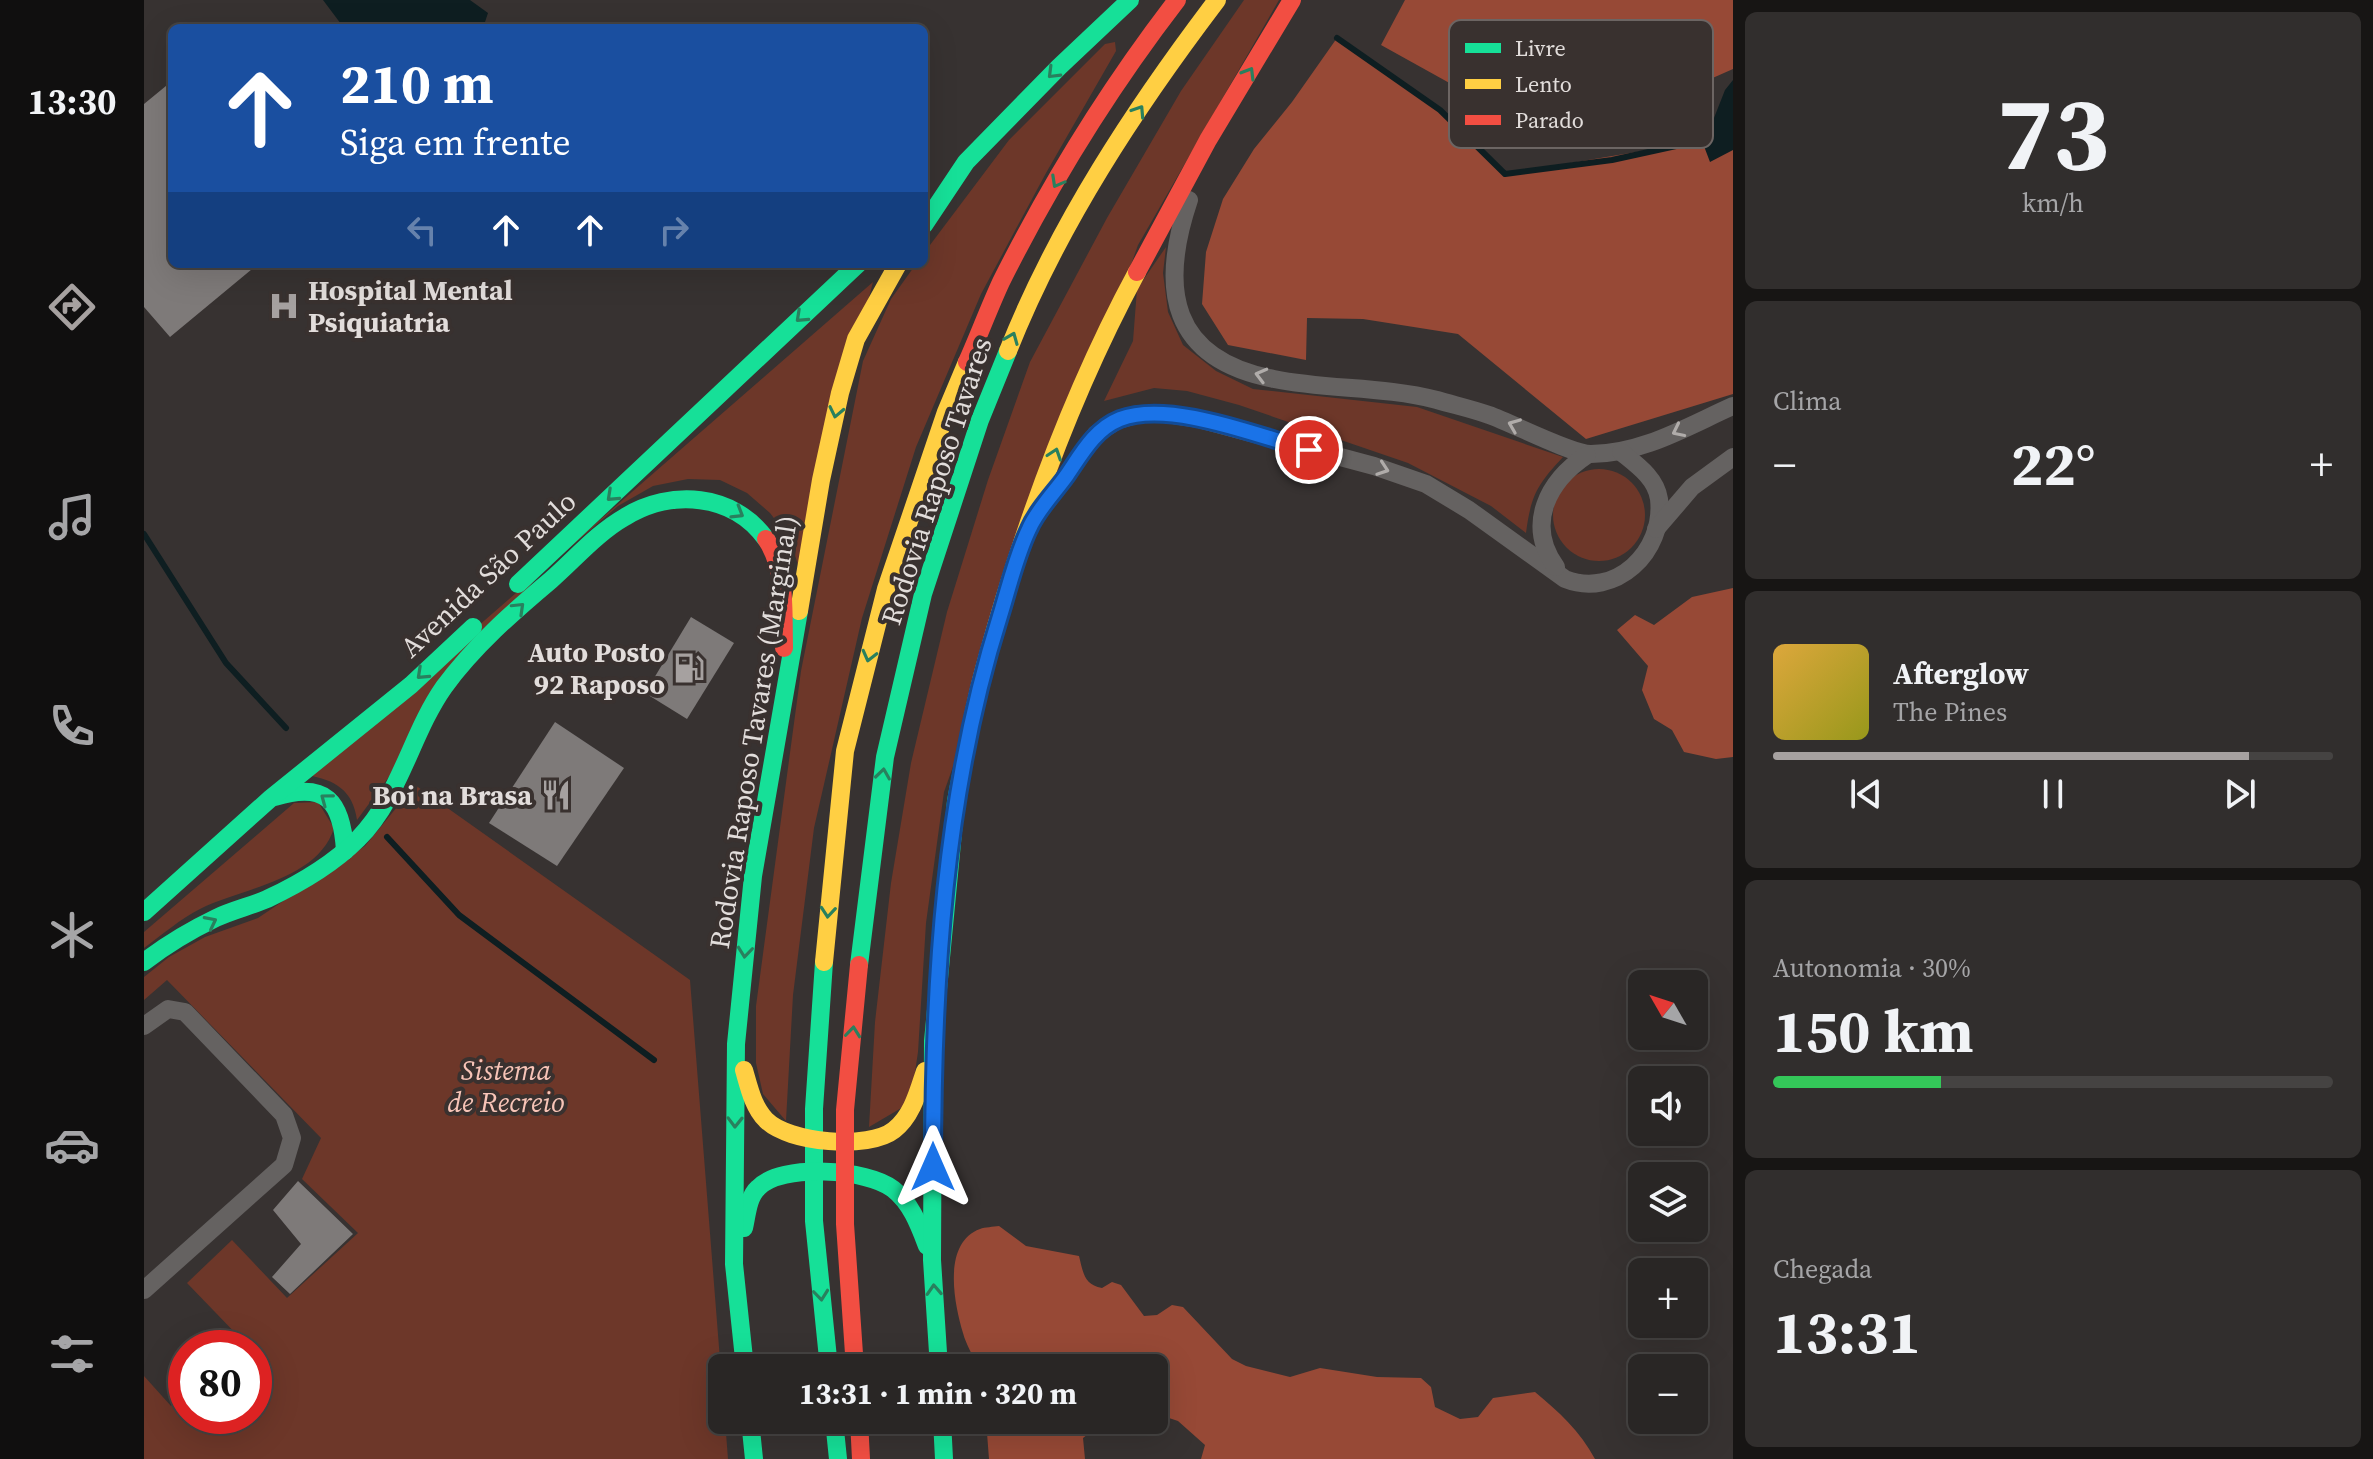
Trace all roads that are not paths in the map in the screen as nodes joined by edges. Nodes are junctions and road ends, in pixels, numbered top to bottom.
1 (1130, 0) edge
2 (1177, 0) edge
3 (1217, 0) edge
4 (1292, 0) edge
5 (1208, 140) junction
6 (966, 162) junction
7 (928, 198) edge
8 (928, 219) edge
9 (854, 268) edge
10 (896, 268) edge
11 (1733, 406) edge
12 (1621, 452) junction
13 (1587, 455) junction
14 (1733, 457) edge
15 (1029, 528) junction
16 (1654, 531) junction
17 (1565, 579) junction
18 (786, 681) junction
19 (271, 798) junction
20 (345, 851) junction
21 (144, 912) edge
22 (144, 962) edge
23 (144, 1026) edge
24 (933, 1041) junction
25 (736, 1044) junction
26 (932, 1260) junction
27 (734, 1264) junction
28 (144, 1290) edge
29 (744, 1354) edge
30 (828, 1354) edge
31 (854, 1354) edge
32 (938, 1354) edge
33 (751, 1434) edge
34 (835, 1434) edge
35 (860, 1434) edge
36 (943, 1434) edge
37 (754, 1459) edge
38 (838, 1459) edge
39 (861, 1459) edge
40 (944, 1459) edge

1 -> 6 main road
2 -> 30 main road, Rodovia Raposo Tavares
31 -> 3 main road, Rodovia Raposo Tavares
5 -> 4 main road
13 -> 5 street
15 -> 5 main road
6 - 7 main road
6 - 8 main road
9 -> 19 main road, Avenida São Paulo
10 -> 18 main road, Rodovia Raposo Tavares (Marginal)
11 -> 12 street
12 - 13 street
12 - 16 street
13 - 17 street
14 - 16 street
15 -> 17 street
15 - 24 main road
16 - 17 street
20 -> 18 main road, Avenida São Paulo
18 -> 25 main road, Rodovia Raposo Tavares (Marginal)
20 -> 19 main road
19 - 21 main road, Avenida São Paulo
22 -> 20 main road, Avenida São Paulo
23 - 28 street
24 - 25 main road
24 - 26 main road
25 -> 27 main road, Rodovia Raposo Tavares (Marginal)
26 - 27 main road
32 -> 26 main road
27 - 29 main road, Rodovia Raposo Tavares (Marginal)
33 - 37 main road
34 - 38 main road
35 - 39 main road
36 - 40 main road

